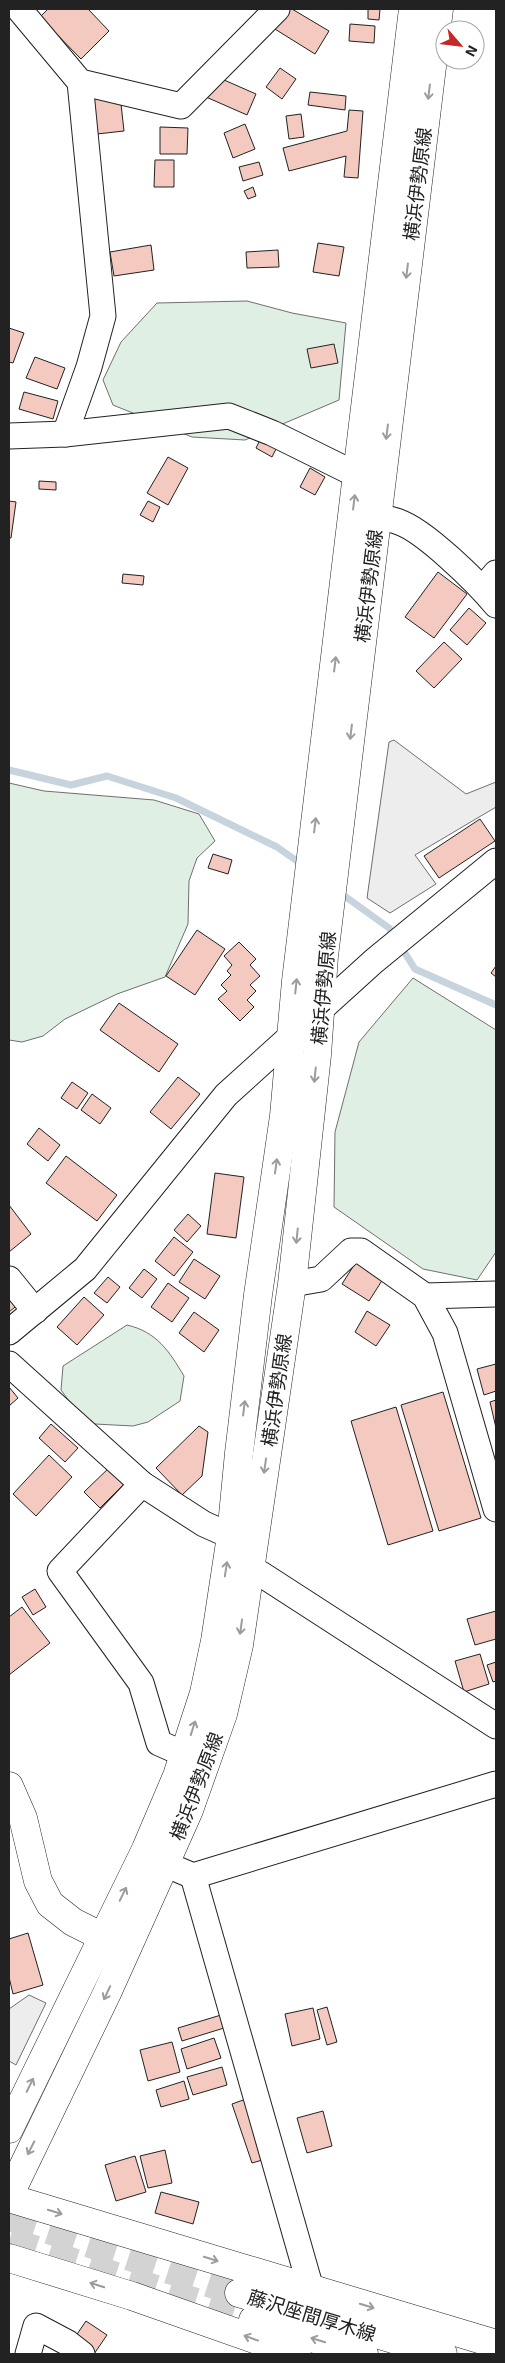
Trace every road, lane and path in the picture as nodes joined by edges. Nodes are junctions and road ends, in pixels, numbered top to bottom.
1 (19, 9) edge
2 (277, 9) edge
3 (413, 9) edge
4 (439, 9) edge
5 (80, 82) junction
6 (65, 434) junction
7 (9, 436) edge
8 (358, 475) junction
9 (376, 516) junction
10 (492, 589) edge
11 (496, 861) edge
12 (320, 1008) junction
13 (291, 1035) junction
14 (9, 1280) edge
15 (292, 1284) junction
16 (496, 1294) edge
17 (425, 1296) junction
18 (35, 1311) junction
19 (9, 1332) edge
20 (9, 1364) edge
21 (142, 1484) junction
22 (496, 1509) edge
23 (231, 1536) junction
24 (249, 1573) junction
25 (496, 1726) edge
26 (184, 1754) junction
27 (496, 1784) edge
28 (9, 1786) edge
29 (165, 1864) junction
30 (193, 1876) junction
31 (102, 1938) junction
32 (127, 1948) junction
33 (9, 2129) edge
34 (9, 2197) edge
35 (9, 2258) edge
36 (311, 2289) junction
37 (496, 2344) edge
38 (28, 2354) edge
39 (82, 2354) edge
40 (297, 2354) edge
41 (364, 2354) edge
42 (443, 2354) edge

1 - 5 street
2 - 5 street
3 - 8 main road, 横浜伊勢原線
4 -> 9 main road, 横浜伊勢原線
5 - 6 street
6 - 7 street
6 - 8 street
13 -> 8 main road, 横浜伊勢原線
9 - 10 street
9 -> 12 main road, 横浜伊勢原線
11 - 12 street
12 - 13 street
12 -> 15 main road, 横浜伊勢原線
13 - 18 street
23 -> 13 main road, 横浜伊勢原線
14 - 18 street
15 - 17 street
15 -> 24 main road, 横浜伊勢原線
16 - 17 street
17 - 22 street
18 - 19 street
20 - 21 street
21 - 23 street
21 - 26 street
26 -> 23 main road, 横浜伊勢原線
24 - 25 street
24 -> 29 main road, 横浜伊勢原線
31 -> 26 main road, 横浜伊勢原線
27 - 30 street
28 - 31 main road
29 - 30 street
29 - 32 main road, 横浜伊勢原線
30 - 36 street
31 - 32 main road
33 -> 31 main road, 横浜伊勢原線
32 -> 34 main road, 横浜伊勢原線
34 -> 36 main road
40 -> 35 main road
36 -> 37 main road
38 - 39 street
41 -> 42 main road, 藤沢座間厚木線

